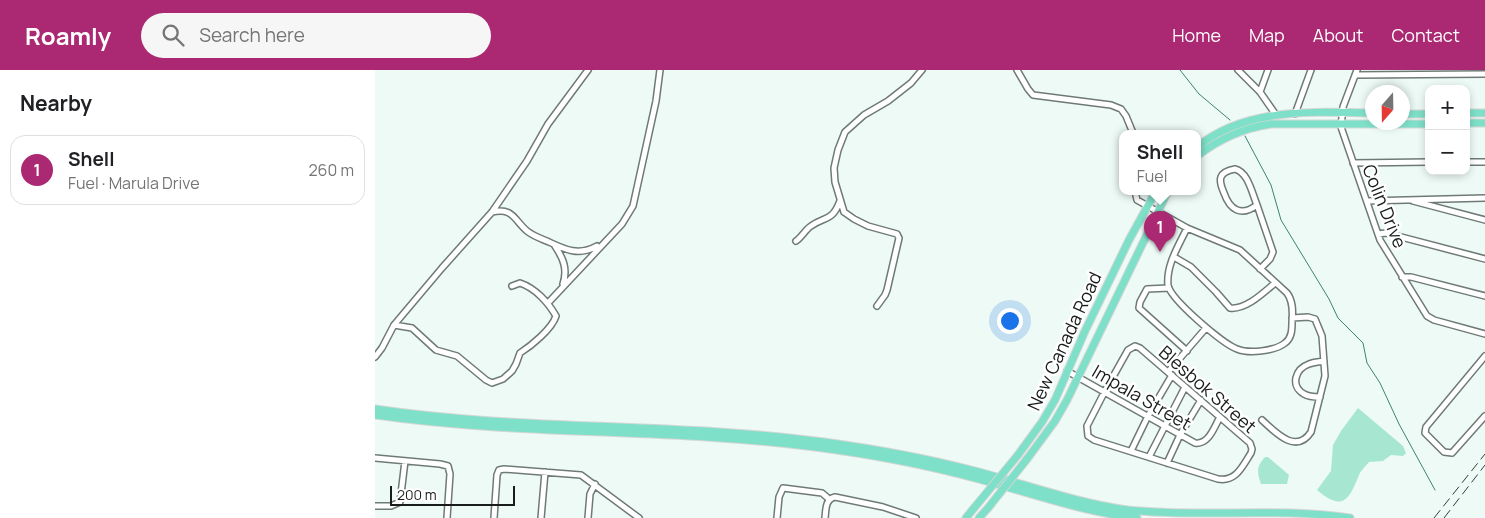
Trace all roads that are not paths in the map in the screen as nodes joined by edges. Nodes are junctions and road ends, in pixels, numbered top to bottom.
1 (588, 70) edge
2 (659, 70) edge
3 (922, 70) edge
4 (1017, 70) edge
5 (1238, 70) edge
6 (1268, 70) edge
7 (1311, 70) edge
8 (1356, 72) edge
9 (1485, 74) edge
10 (1260, 92) junction
11 (1342, 113) junction
12 (1365, 113) edge
13 (1470, 113) edge
14 (1485, 113) edge
15 (1295, 114) junction
16 (1410, 114) edge
17 (1425, 114) edge
18 (1276, 115) junction
19 (1485, 123) edge
20 (1341, 124) junction
21 (1425, 124) edge
22 (1470, 124) edge
23 (1240, 127) junction
24 (1132, 130) edge
25 (1201, 145) edge
26 (1201, 153) edge
27 (1425, 162) edge
28 (1470, 162) edge
29 (1485, 162) edge
30 (1353, 163) junction
31 (1136, 195) edge
32 (1154, 195) edge
33 (1166, 195) edge
34 (1485, 198) edge
35 (1409, 199) junction
36 (840, 200) junction
37 (1367, 200) junction
38 (1257, 205) junction
39 (1147, 207) junction
40 (492, 212) junction
41 (1157, 212) junction
42 (1485, 220) edge
43 (1187, 228) junction
44 (1378, 234) junction
45 (796, 241) dead end
46 (602, 243) junction
47 (554, 245) junction
48 (1174, 257) junction
49 (1485, 259) edge
50 (1260, 269) junction
51 (1402, 277) junction
52 (1275, 283) junction
53 (512, 286) dead end
54 (562, 287) junction
55 (1169, 288) junction
56 (1485, 296) edge
57 (548, 303) junction
58 (877, 306) dead end
59 (1293, 318) junction
60 (394, 325) junction
61 (1206, 328) junction
62 (1485, 334) edge
63 (1187, 351) junction
64 (1485, 356) edge
65 (375, 357) edge
66 (1324, 361) junction
67 (1067, 371) junction
68 (1170, 374) junction
69 (1079, 377) junction
70 (1185, 387) junction
71 (1105, 391) junction
72 (1320, 397) junction
73 (1201, 400) junction
74 (375, 409) edge
75 (375, 415) edge
76 (1148, 416) junction
77 (1485, 416) edge
78 (1220, 417) junction
79 (1262, 420) dead end
80 (1165, 426) junction
81 (1181, 435) junction
82 (1131, 451) junction
83 (1149, 457) junction
84 (375, 458) edge
85 (405, 461) junction
86 (1167, 463) junction
87 (545, 472) junction
88 (595, 484) junction
89 (829, 499) junction
90 (375, 506) edge
91 (447, 518) edge
92 (494, 518) edge
93 (541, 518) edge
94 (588, 518) edge
95 (639, 518) edge
96 (777, 518) edge
97 (825, 518) edge
98 (916, 518) edge
99 (966, 518) edge
100 (979, 518) edge
101 (1137, 518) edge
102 (1350, 518) edge

1 - 40 street
2 - 46 street
3 - 36 street
4 - 24 street
5 - 10 street
6 - 10 street
7 - 15 street
8 - 9 street
8 - 11 street, Colin Drive
10 - 18 street
11 - 12 main road
11 - 15 main road
11 - 20 street, Colin Drive
13 - 14 main road
15 - 18 main road
16 - 17 main road
18 - 23 main road
19 - 22 main road
20 - 21 main road
20 - 23 main road
20 - 30 street, Colin Drive
23 - 25 main road
23 - 26 main road
27 - 30 street
28 - 29 street
30 - 37 street, Colin Drive
31 - 39 street
32 - 39 main road, New Canada Road
33 - 41 main road, New Canada Road
34 - 35 street
35 - 37 street
35 - 42 street
36 - 45 street
36 - 58 street
37 - 44 street, Colin Drive
38 - 38 street
38 - 50 street
39 - 41 street
39 - 67 main road, New Canada Road
40 - 47 street
40 - 60 street
41 - 43 street
41 - 69 main road, New Canada Road
43 - 48 street
43 - 50 street
44 - 49 street
44 - 51 street, Colin Drive
46 - 47 street
46 - 54 street
47 - 54 street
48 - 52 street
48 - 55 street
50 - 52 street
51 - 56 street
51 - 62 street, Colin Drive
52 - 59 street
53 - 57 street
54 - 57 street
55 - 61 street
55 - 63 street
57 - 60 street
59 - 61 street
59 - 66 street
60 - 65 street
61 - 63 street
63 - 68 street
64 - 77 street
66 - 72 street
66 - 72 street
67 - 69 street, Impala Street
67 - 99 main road, New Canada Road, bridge
68 - 70 street, Blesbok Street
68 - 71 street, Blesbok Street
68 - 76 street
69 - 71 street, Impala Street
69 - 100 main road, New Canada Road, bridge
70 - 73 street, Blesbok Street
70 - 80 street
71 - 76 street, Impala Street
71 - 82 street, Blesbok Street
72 - 79 street
73 - 78 street, Blesbok Street
73 - 81 street
74 - 102 main road
75 - 101 main road
76 - 80 street, Impala Street
76 - 82 street
78 - 81 street, Impala Street
78 - 86 street, Blesbok Street
80 - 81 street, Impala Street
80 - 83 street
81 - 86 street
82 - 83 street, Blesbok Street
83 - 86 street, Blesbok Street
84 - 85 street
85 - 90 street
85 - 91 street
87 - 88 street
87 - 92 street
87 - 93 street
88 - 94 street
88 - 95 street
89 - 96 street
89 - 97 street
89 - 98 street

